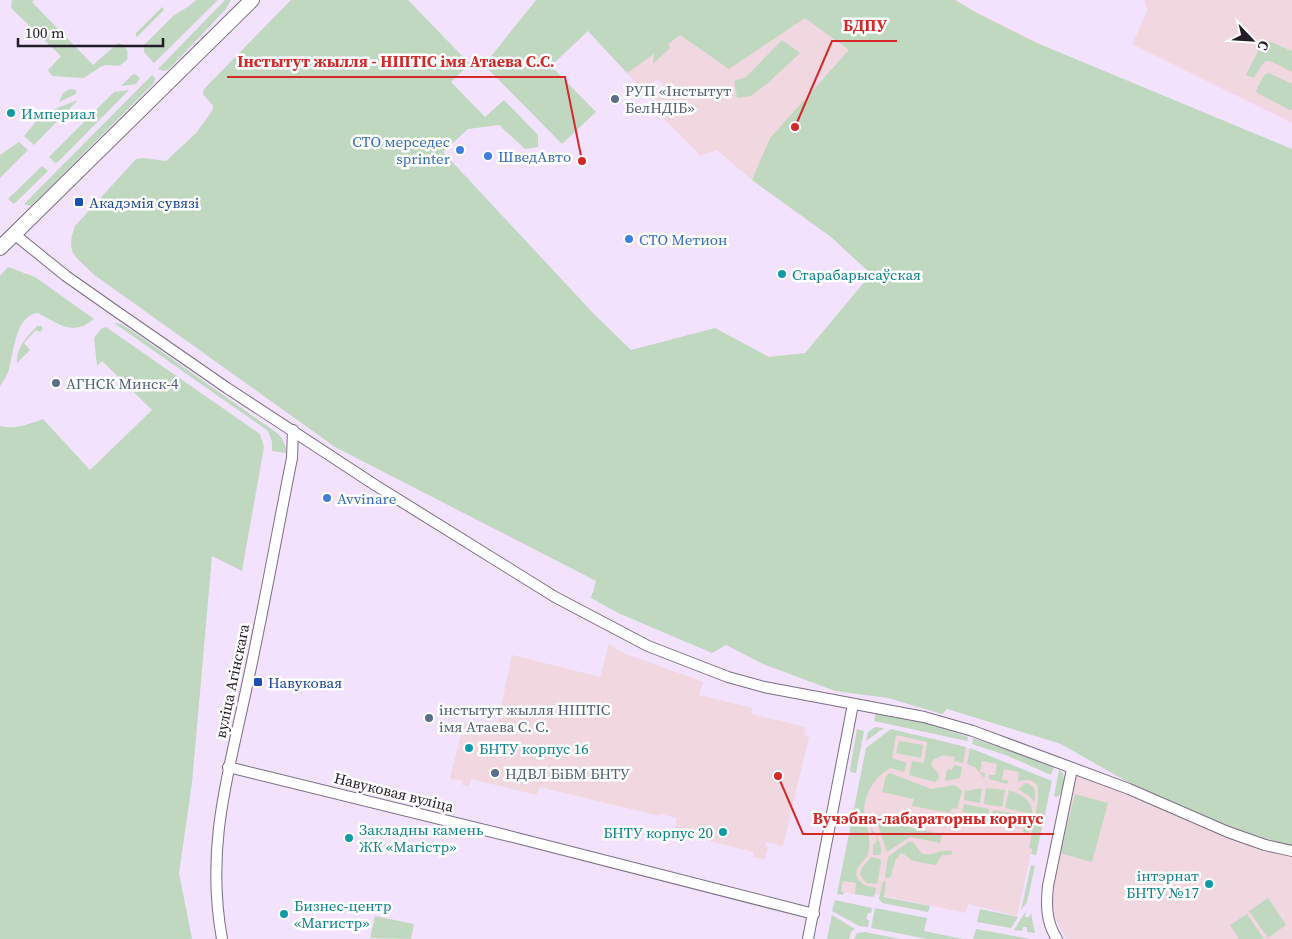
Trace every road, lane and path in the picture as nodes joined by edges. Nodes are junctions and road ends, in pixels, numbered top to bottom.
1 (252, 0) edge
2 (14, 234) junction
3 (0, 248) edge
4 (293, 430) junction
5 (853, 704) junction
6 (228, 767) junction
7 (1072, 770) junction
8 (1292, 851) edge
9 (814, 914) junction
10 (222, 939) edge
11 (808, 939) edge
12 (1057, 939) edge

1 - 2 main road
2 - 3 main road
2 - 4 street
4 - 5 street
4 - 6 street, вуліца Агінскага
5 - 7 street
5 - 9 street
6 - 9 street, Навуковая вуліца
6 - 10 street, вуліца Агінскага
7 - 8 street
7 - 12 street
9 - 11 street

